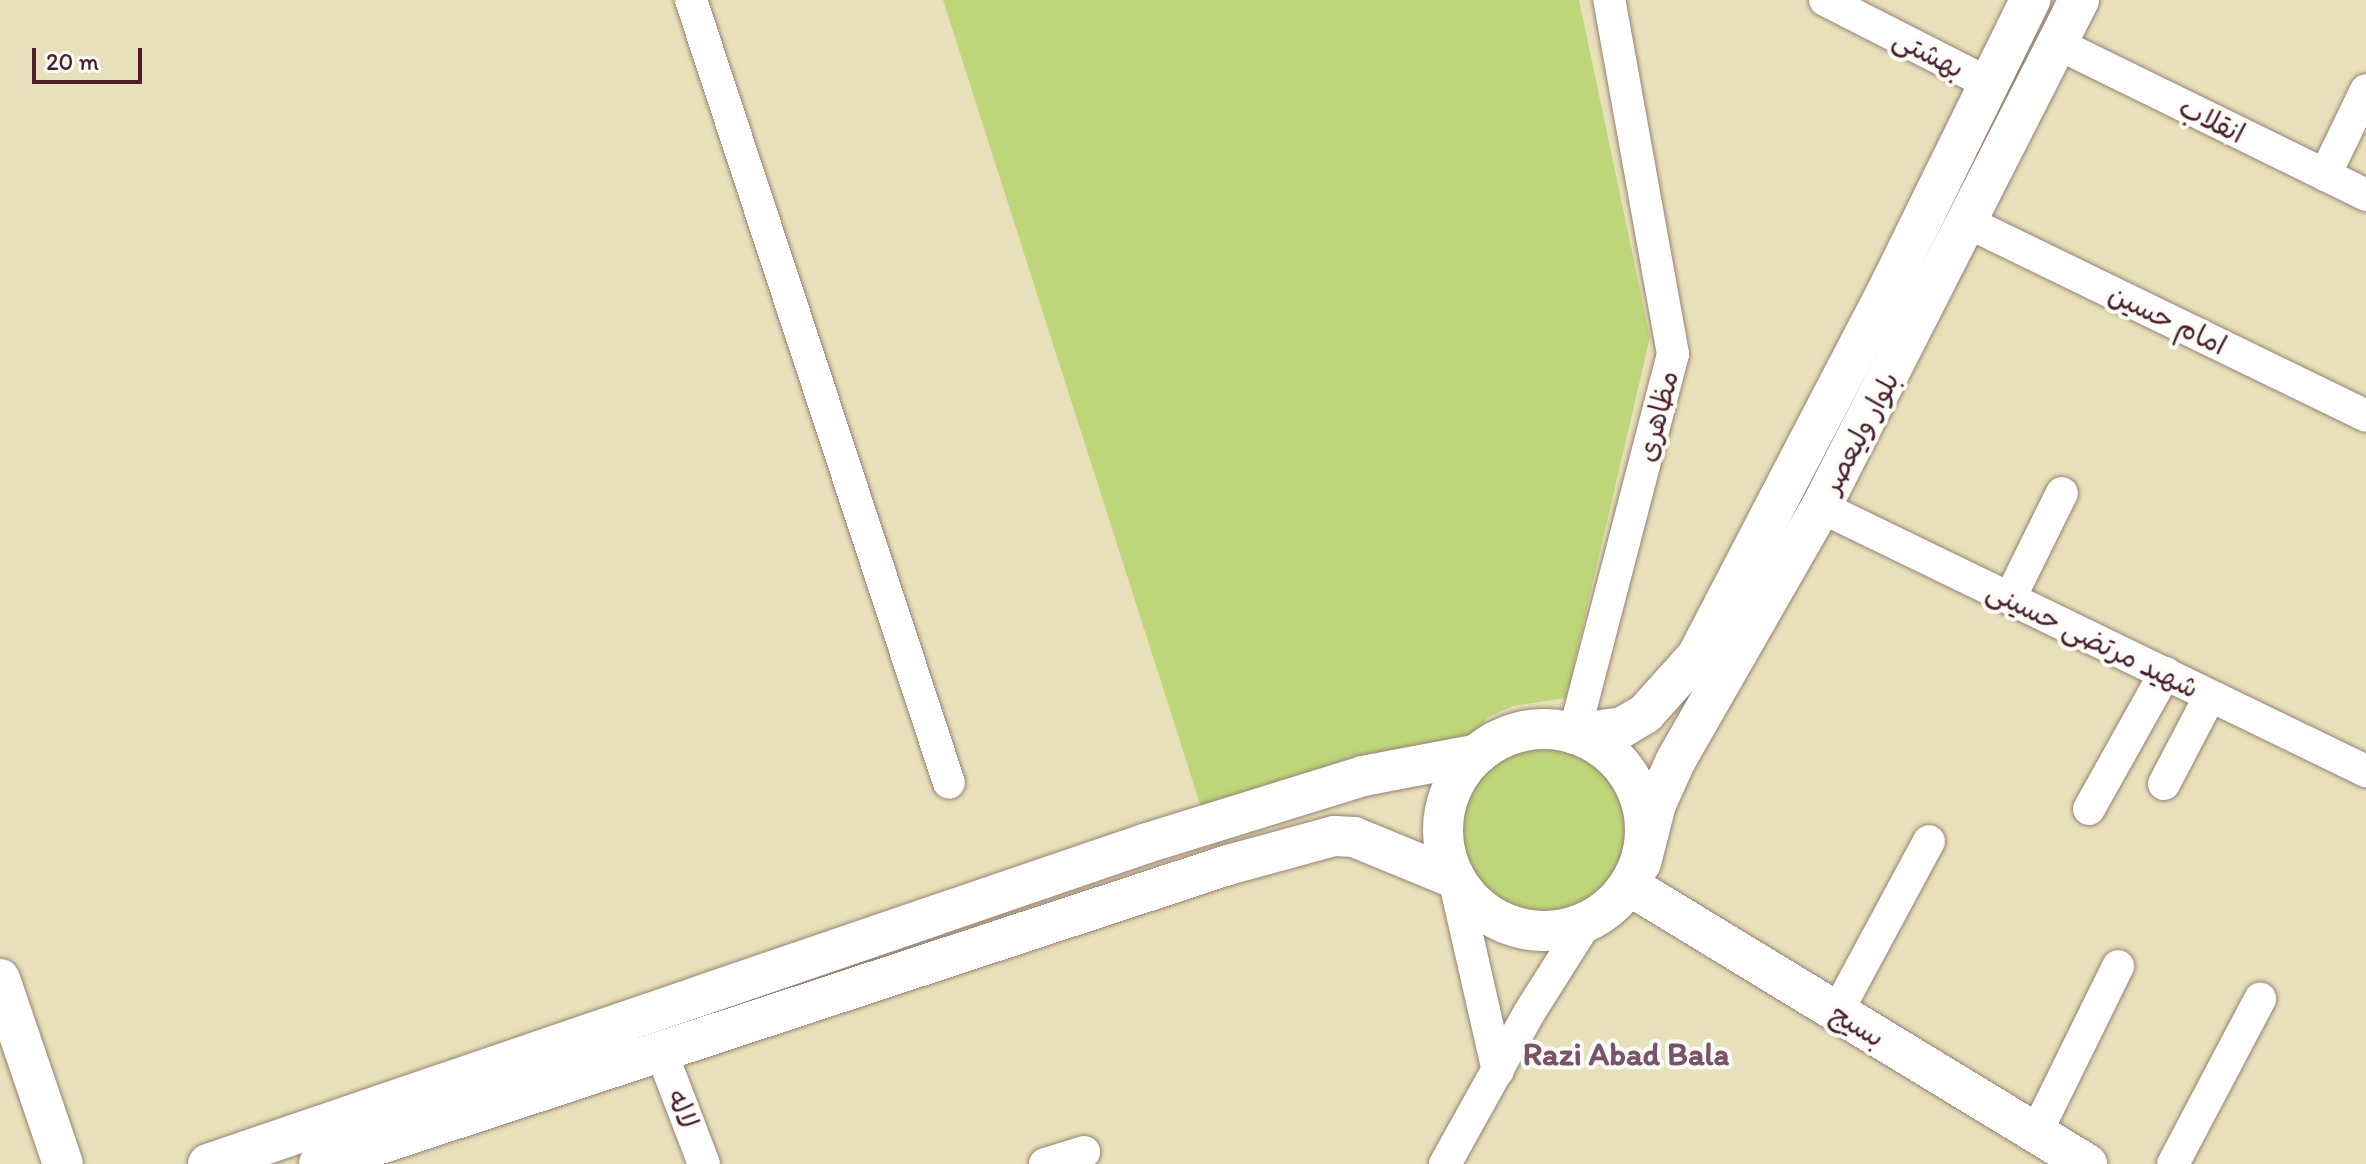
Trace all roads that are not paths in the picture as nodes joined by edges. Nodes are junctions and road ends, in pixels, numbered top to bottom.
1 (691, 0) edge
2 (1609, 0) edge
3 (2030, 0) edge
4 (2079, 0) edge
5 (1834, 2) edge
6 (2058, 44) junction
7 (1990, 84) junction
8 (2366, 90) edge
9 (2325, 175) junction
10 (2366, 195) edge
11 (1969, 223) junction
12 (2366, 416) edge
13 (2062, 493) dead end
14 (1821, 507) junction
15 (2010, 598) junction
16 (2165, 673) junction
17 (2210, 696) junction
18 (1574, 734) junction
19 (1478, 754) junction
20 (2366, 771) edge
21 (949, 783) dead end
22 (2164, 784) dead end
23 (2089, 809) dead end
24 (1929, 841) dead end
25 (1635, 874) junction
26 (1454, 878) junction
27 (1586, 923) junction
28 (2118, 966) dead end
29 (0, 979) edge
30 (2260, 999) dead end
31 (1837, 1012) junction
32 (662, 1054) junction
33 (1498, 1071) junction
34 (2036, 1133) junction
35 (1084, 1152) dead end
36 (67, 1158) edge
37 (208, 1164) edge
38 (319, 1164) edge
39 (704, 1164) edge
40 (1045, 1164) edge
41 (1445, 1164) edge
42 (2087, 1164) edge
43 (2173, 1164) edge

1 - 21 street
2 - 18 street, مظاهری
3 - 7 street, بلوار ولیعصر
4 - 6 street, بلوار ولیعصر
5 - 7 street, بهشتی
6 - 9 street, انقلاب
6 - 11 street, بلوار ولیعصر
7 - 18 street, بلوار ولیعصر
8 - 9 street
9 - 10 street, انقلاب
11 - 12 street, امام حسین
11 - 14 street, بلوار ولیعصر
13 - 15 street
14 - 15 street, شهید مرتضی حسینی
14 - 25 street, بلوار ولیعصر
15 - 16 street, شهید مرتضی حسینی
16 - 17 street, شهید مرتضی حسینی
16 - 23 street
17 - 20 street, شهید مرتضی حسینی
17 - 22 street
18 - 19 street
18 - 25 street
19 - 26 street
19 - 37 street
24 - 31 street
25 - 27 street
25 - 31 street, بسیج
26 - 27 street
26 - 32 street
26 - 33 street
27 - 33 street
28 - 34 street
29 - 36 street
30 - 43 street
31 - 34 street, بسیج
32 - 38 street
32 - 39 street, لاله
33 - 41 street
34 - 42 street, بسیج
35 - 40 street

